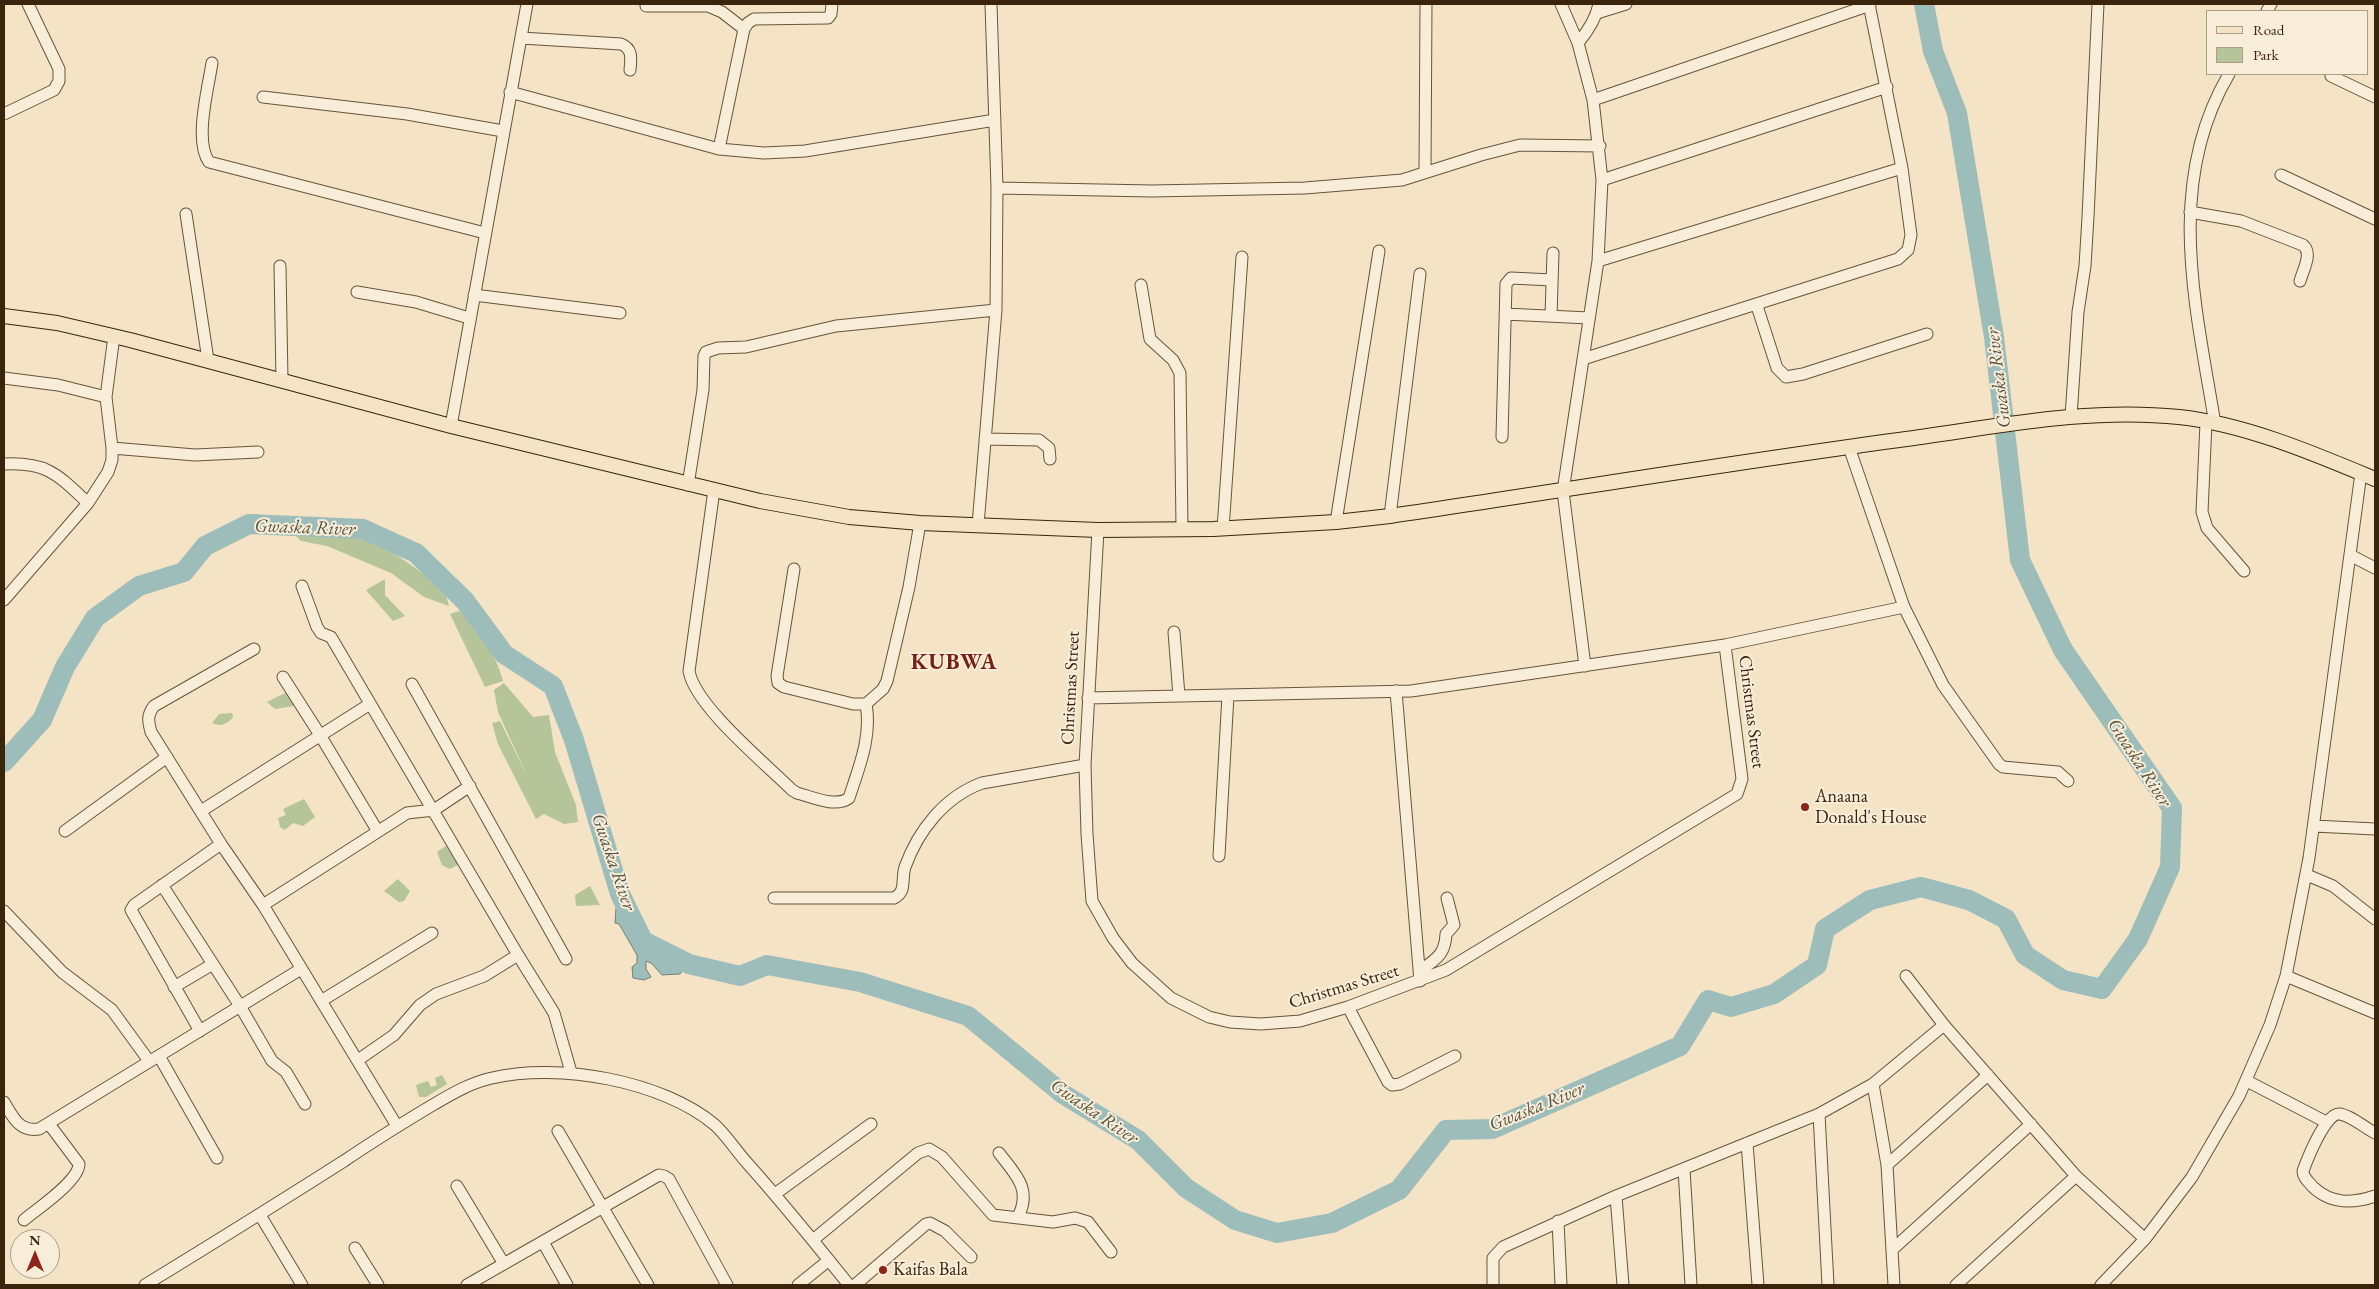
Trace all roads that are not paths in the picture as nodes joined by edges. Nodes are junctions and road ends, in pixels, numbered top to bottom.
1 (28, 4) edge
2 (528, 4) edge
3 (832, 4) edge
4 (991, 4) edge
5 (1426, 4) edge
6 (1561, 4) edge
7 (1626, 4) edge
8 (1870, 4) edge
9 (2098, 4) edge
10 (646, 6) dead end
11 (1598, 9) edge
12 (744, 29) junction
13 (521, 38) junction
14 (1578, 44) junction
15 (212, 63) dead end
16 (630, 70) dead end
17 (2230, 75) edge
18 (2331, 76) dead end
19 (1887, 87) junction
20 (510, 92) junction
21 (263, 97) dead end
22 (2375, 97) edge
23 (1593, 100) junction
24 (4, 114) edge
25 (995, 120) junction
26 (503, 131) junction
27 (1600, 146) junction
28 (719, 149) junction
29 (1902, 168) junction
30 (1426, 172) junction
31 (2281, 176) dead end
32 (1602, 180) junction
33 (997, 188) junction
34 (2190, 212) junction
35 (186, 214) dead end
36 (2375, 217) edge
37 (485, 233) junction
38 (1379, 251) dead end
39 (1552, 253) dead end
40 (1242, 257) dead end
41 (1598, 261) junction
42 (280, 266) dead end
43 (1420, 274) dead end
44 (1552, 280) junction
45 (2300, 281) dead end
46 (1141, 286) dead end
47 (357, 292) dead end
48 (474, 295) junction
49 (1757, 306) junction
50 (996, 310) junction
51 (620, 312) dead end
52 (1505, 314) junction
53 (4, 316) edge
54 (1551, 316) junction
55 (469, 318) junction
56 (1589, 318) junction
57 (1927, 334) dead end
58 (114, 336) junction
59 (1583, 359) junction
60 (208, 360) junction
61 (4, 378) edge
62 (282, 380) junction
63 (106, 397) junction
64 (2071, 417) junction
65 (2211, 424) junction
66 (451, 426) junction
67 (1502, 437) dead end
68 (985, 439) junction
69 (1849, 447) junction
70 (112, 448) junction
71 (258, 452) dead end
72 (1050, 459) dead end
73 (4, 464) edge
74 (2361, 473) junction
75 (2375, 479) edge
76 (688, 485) junction
77 (714, 490) junction
78 (1563, 491) junction
79 (88, 503) junction
80 (1390, 516) junction
81 (1336, 522) junction
82 (920, 523) junction
83 (978, 525) junction
84 (1223, 528) junction
85 (1182, 529) junction
86 (1098, 530) junction
87 (2350, 555) junction
88 (2375, 568) edge
89 (794, 569) dead end
90 (2244, 571) dead end
91 (302, 586) dead end
92 (4, 600) edge
93 (1904, 607) junction
94 (1174, 632) dead end
95 (1725, 645) junction
96 (254, 649) dead end
97 (1586, 666) junction
98 (283, 677) dead end
99 (412, 684) dead end
100 (1396, 691) junction
101 (1228, 695) junction
102 (1179, 696) junction
103 (1088, 698) junction
104 (370, 704) junction
105 (866, 704) junction
106 (320, 735) junction
107 (167, 757) junction
108 (1085, 765) junction
109 (2068, 781) dead end
110 (470, 786) junction
111 (434, 810) junction
112 (201, 811) junction
113 (2314, 826) junction
114 (2375, 829) edge
115 (377, 830) junction
116 (65, 831) dead end
117 (221, 844) junction
118 (1219, 856) dead end
119 (2307, 875) junction
120 (162, 885) junction
121 (774, 898) dead end
122 (1447, 898) dead end
123 (263, 905) junction
124 (4, 911) edge
125 (2375, 919) edge
126 (432, 932) dead end
127 (518, 955) junction
128 (566, 959) dead end
129 (213, 964) junction
130 (301, 969) junction
131 (1420, 976) junction
132 (1906, 976) dead end
133 (2286, 976) junction
134 (174, 988) junction
135 (321, 1002) junction
136 (240, 1006) junction
137 (1348, 1007) junction
138 (2375, 1013) edge
139 (1944, 1025) junction
140 (200, 1031) junction
141 (1455, 1056) dead end
142 (154, 1058) junction
143 (358, 1060) junction
144 (571, 1072) junction
145 (1988, 1076) junction
146 (2247, 1081) junction
147 (1873, 1084) junction
148 (4, 1102) edge
149 (305, 1104) dead end
150 (1819, 1114) junction
151 (2326, 1122) junction
152 (49, 1124) junction
153 (872, 1124) dead end
154 (2031, 1124) junction
155 (397, 1126) junction
156 (558, 1131) dead end
157 (2375, 1133) edge
158 (1747, 1143) junction
159 (999, 1153) dead end
160 (216, 1158) dead end
161 (1887, 1165) junction
162 (1684, 1169) junction
163 (2076, 1176) junction
164 (457, 1186) dead end
165 (775, 1194) junction
166 (1616, 1196) junction
167 (2375, 1196) edge
168 (603, 1207) junction
169 (260, 1215) junction
170 (1018, 1217) junction
171 (24, 1220) dead end
172 (1558, 1220) junction
173 (2145, 1239) junction
174 (812, 1240) junction
175 (543, 1242) junction
176 (355, 1248) dead end
177 (1893, 1249) junction
178 (1111, 1252) dead end
179 (971, 1257) dead end
180 (829, 1260) junction
181 (504, 1264) junction
182 (145, 1285) edge
183 (302, 1285) edge
184 (378, 1285) edge
185 (467, 1285) edge
186 (568, 1285) edge
187 (648, 1285) edge
188 (727, 1285) edge
189 (798, 1285) edge
190 (849, 1285) edge
191 (855, 1285) edge
192 (1493, 1285) edge
193 (1561, 1285) edge
194 (1623, 1285) edge
195 (1691, 1285) edge
196 (1758, 1285) edge
197 (1828, 1285) edge
198 (1894, 1285) edge
199 (1956, 1285) edge
200 (2100, 1285) edge

1 - 24 street
2 - 13 street
3 - 12 street
4 - 25 street
5 - 30 street
6 - 14 street
7 - 11 street
8 - 19 street
8 - 23 street
9 - 64 street
10 - 12 street
11 - 14 street
12 - 28 street
13 - 16 street
13 - 20 street
14 - 23 street
15 - 37 street
17 - 34 street
18 - 22 street
19 - 29 street
19 - 32 street
20 - 26 street
20 - 28 street
21 - 26 street
23 - 27 street
25 - 28 street
25 - 33 street
26 - 37 street
27 - 30 street
27 - 32 street
29 - 41 street
29 - 49 street
30 - 33 street
31 - 36 street
32 - 41 street
33 - 50 street
34 - 45 street
34 - 65 street
35 - 60 street
37 - 48 street
38 - 81 street
39 - 44 street
40 - 84 street
41 - 56 street
42 - 62 street
43 - 80 street
44 - 52 street
44 - 54 street
46 - 85 street
47 - 55 street
48 - 51 street
48 - 55 street
49 - 57 street
49 - 59 street
50 - 68 street
50 - 76 street
52 - 54 street
52 - 67 street
53 - 58 main road
54 - 56 street
55 - 66 street
56 - 59 street
58 - 60 main road
58 - 63 street
59 - 78 street
60 - 62 main road
61 - 63 street
62 - 66 main road
63 - 70 street
64 - 65 main road
64 - 69 main road
65 - 74 main road
65 - 90 street
66 - 76 main road
68 - 72 street
68 - 83 street
69 - 78 main road
69 - 93 street
70 - 71 street
70 - 79 street
73 - 79 street
74 - 75 main road
74 - 87 street
76 - 77 main road
77 - 82 main road
77 - 105 street
78 - 80 main road
78 - 97 street
79 - 92 street
80 - 81 main road
81 - 84 main road
82 - 83 main road
82 - 105 street
83 - 86 main road
84 - 85 main road
85 - 86 main road
86 - 103 street, Christmas Street
87 - 88 street
87 - 113 street
89 - 105 street
91 - 104 street
93 - 95 street
93 - 109 street
94 - 102 street
95 - 97 street
95 - 131 street, Christmas Street
96 - 107 street
97 - 100 street
98 - 106 street
99 - 110 street
100 - 101 street
100 - 131 street
101 - 102 street
101 - 118 street
102 - 103 street
103 - 108 street, Christmas Street
104 - 106 street
104 - 111 street
106 - 112 street
106 - 115 street
107 - 112 street
107 - 116 street
108 - 121 street
108 - 137 street, Christmas Street
110 - 111 street
110 - 128 street
111 - 115 street
111 - 127 street
112 - 117 street
113 - 114 street
113 - 119 street
115 - 123 street
117 - 120 street
117 - 123 street
119 - 125 street
119 - 133 street
120 - 129 street
120 - 134 street
122 - 131 street
123 - 130 street
124 - 142 street
126 - 135 street
127 - 143 street
127 - 144 street
129 - 134 street
129 - 136 street
130 - 135 street
130 - 136 street
131 - 137 street, Christmas Street
132 - 139 street
133 - 138 street
133 - 146 street
134 - 140 street
135 - 143 street
136 - 140 street
136 - 149 street
137 - 141 street
139 - 145 street
139 - 147 street
140 - 142 street
142 - 152 street
142 - 160 street
143 - 155 street
144 - 155 street
144 - 165 street
145 - 154 street
145 - 161 street
146 - 151 street
146 - 173 street
147 - 150 street
147 - 161 street
148 - 152 street
150 - 158 street
150 - 197 street
151 - 157 street
151 - 167 street
152 - 171 street
153 - 165 street
154 - 163 street
154 - 177 street
155 - 169 street
156 - 168 street
158 - 162 street
158 - 196 street
159 - 170 street
161 - 177 street
162 - 166 street
162 - 195 street
163 - 173 street
163 - 199 street
164 - 181 street
165 - 174 street
166 - 172 street
166 - 194 street
168 - 175 street
168 - 187 street
168 - 188 street
169 - 182 street
169 - 183 street
170 - 174 street
170 - 178 street
172 - 192 street
172 - 193 street
173 - 200 street
174 - 180 street
175 - 181 street
175 - 186 street
176 - 184 street
177 - 198 street
179 - 191 street
180 - 189 street
180 - 190 street
181 - 185 street

